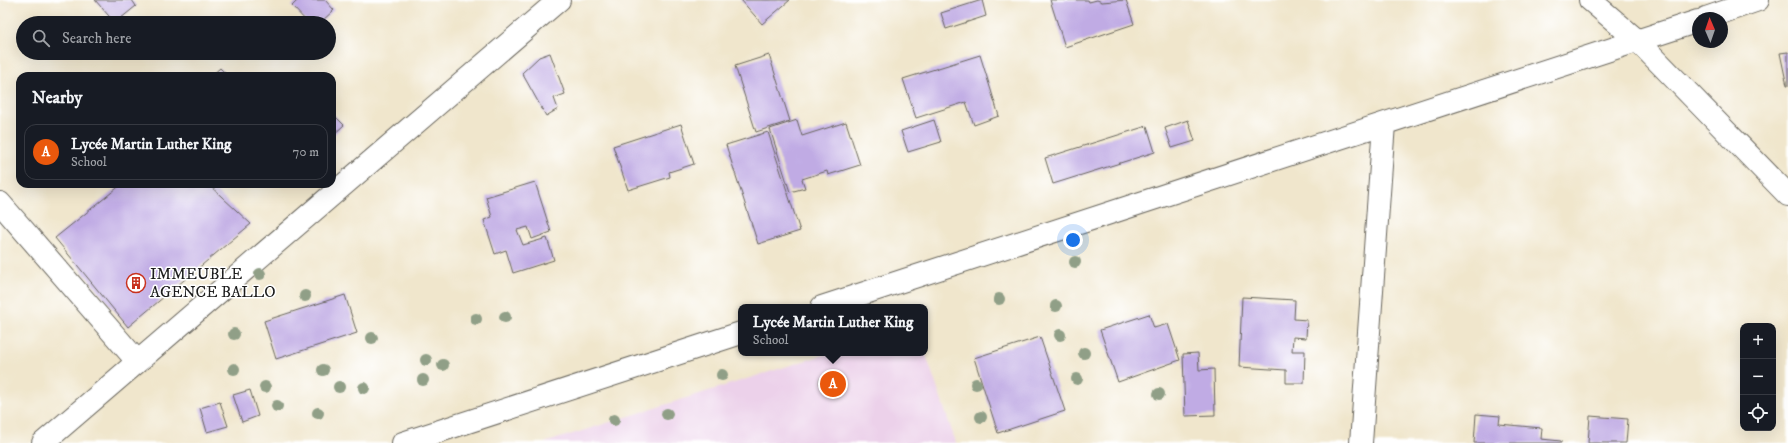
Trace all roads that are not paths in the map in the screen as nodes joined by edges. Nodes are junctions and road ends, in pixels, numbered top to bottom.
1 (558, 0) edge
2 (1590, 0) edge
3 (1758, 0) edge
4 (1723, 12) edge
5 (1692, 23) edge
6 (1638, 41) junction
7 (1384, 124) junction
8 (1788, 195) edge
9 (0, 203) edge
10 (831, 304) edge
11 (738, 334) edge
12 (137, 361) junction
13 (43, 443) edge
14 (403, 443) edge
15 (1362, 443) edge

1 - 12 street
2 - 6 street
3 - 4 street
5 - 6 street
6 - 7 street
6 - 8 street
7 - 10 street
7 - 15 street
9 - 12 street
11 - 14 street
12 - 13 street

